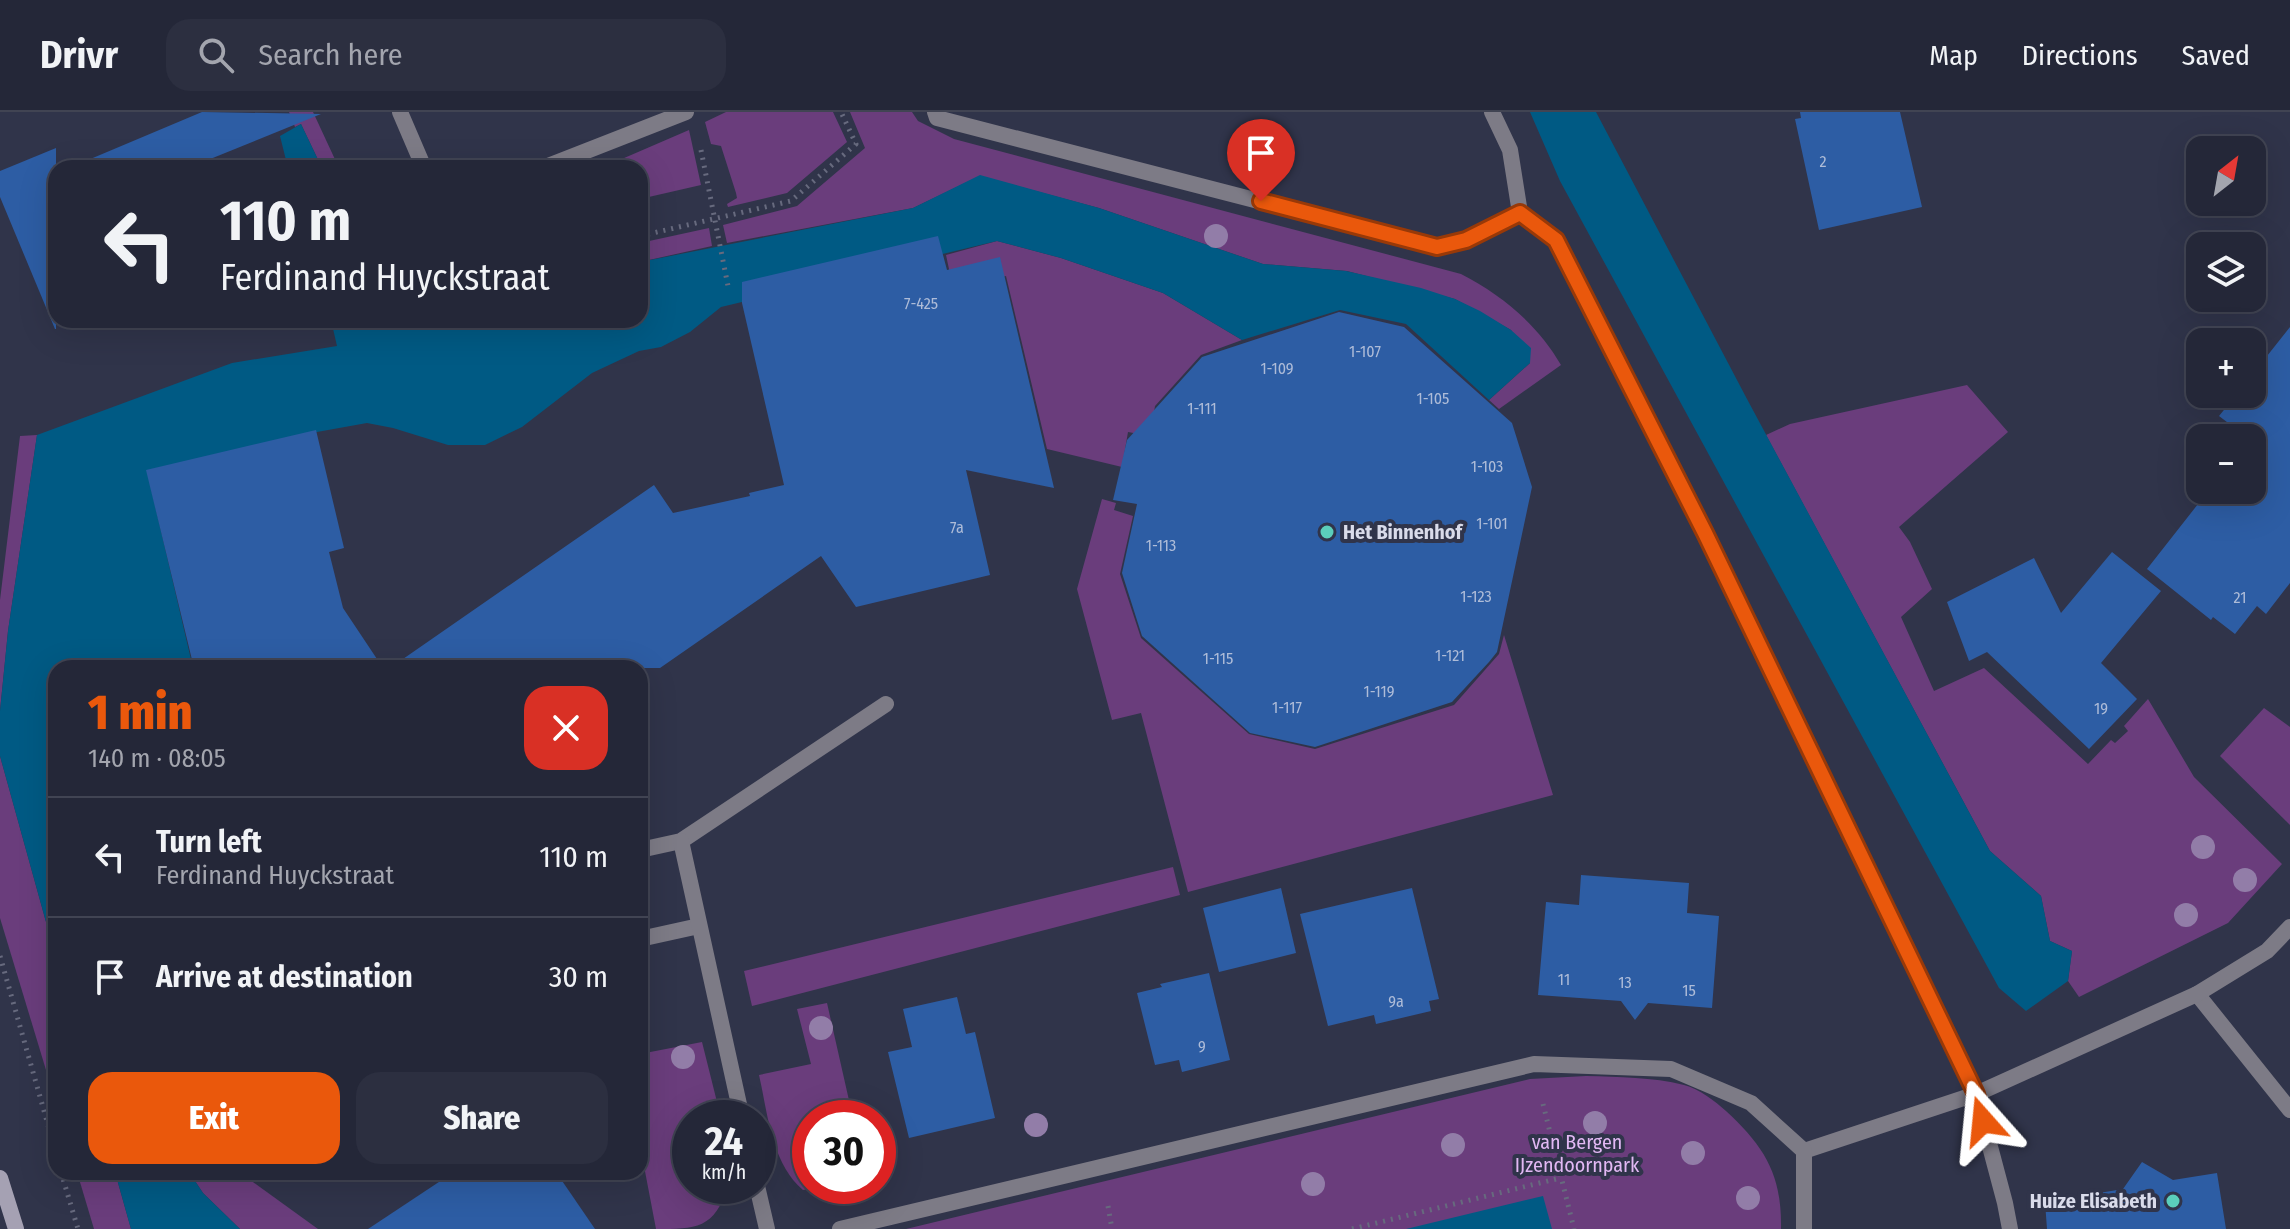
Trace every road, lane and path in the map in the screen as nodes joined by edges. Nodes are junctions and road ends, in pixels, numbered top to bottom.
1 (400, 112) edge
2 (686, 112) edge
3 (841, 112) edge
4 (935, 112) edge
5 (1492, 112) edge
6 (700, 143) dead end
7 (421, 160) edge
8 (563, 160) edge
9 (1520, 213) junction
10 (715, 219) junction
11 (648, 234) edge
12 (728, 286) dead end
13 (886, 704) dead end
14 (681, 841) junction
15 (648, 848) edge
16 (699, 926) junction
17 (2290, 927) edge
18 (648, 937) edge
19 (0, 956) edge
20 (2197, 994) junction
21 (1534, 1064) junction
22 (1976, 1094) junction
23 (738, 1100) edge
24 (2290, 1110) edge
25 (48, 1125) edge
26 (1804, 1151) junction
27 (0, 1178) edge
28 (1560, 1178) junction
29 (63, 1180) edge
30 (761, 1204) edge
31 (16, 1229) edge
32 (78, 1229) edge
33 (767, 1229) edge
34 (840, 1229) edge
35 (1352, 1229) edge
36 (1574, 1229) edge
37 (1804, 1229) edge
38 (2010, 1229) edge

1 - 7 street
2 - 8 street
3 - 10 path
4 - 9 street
5 - 9 street
6 - 10 path
9 - 22 street
10 - 11 path
10 - 12 path
13 - 14 street
14 - 15 street
14 - 16 street
16 - 18 street
16 - 23 street
17 - 20 street
19 - 25 path
20 - 22 street
20 - 24 street
21 - 26 street
21 - 28 path
21 - 34 street
22 - 26 street
22 - 38 street
26 - 37 street
27 - 31 main road
28 - 35 path
28 - 36 path
29 - 32 path
30 - 33 street

